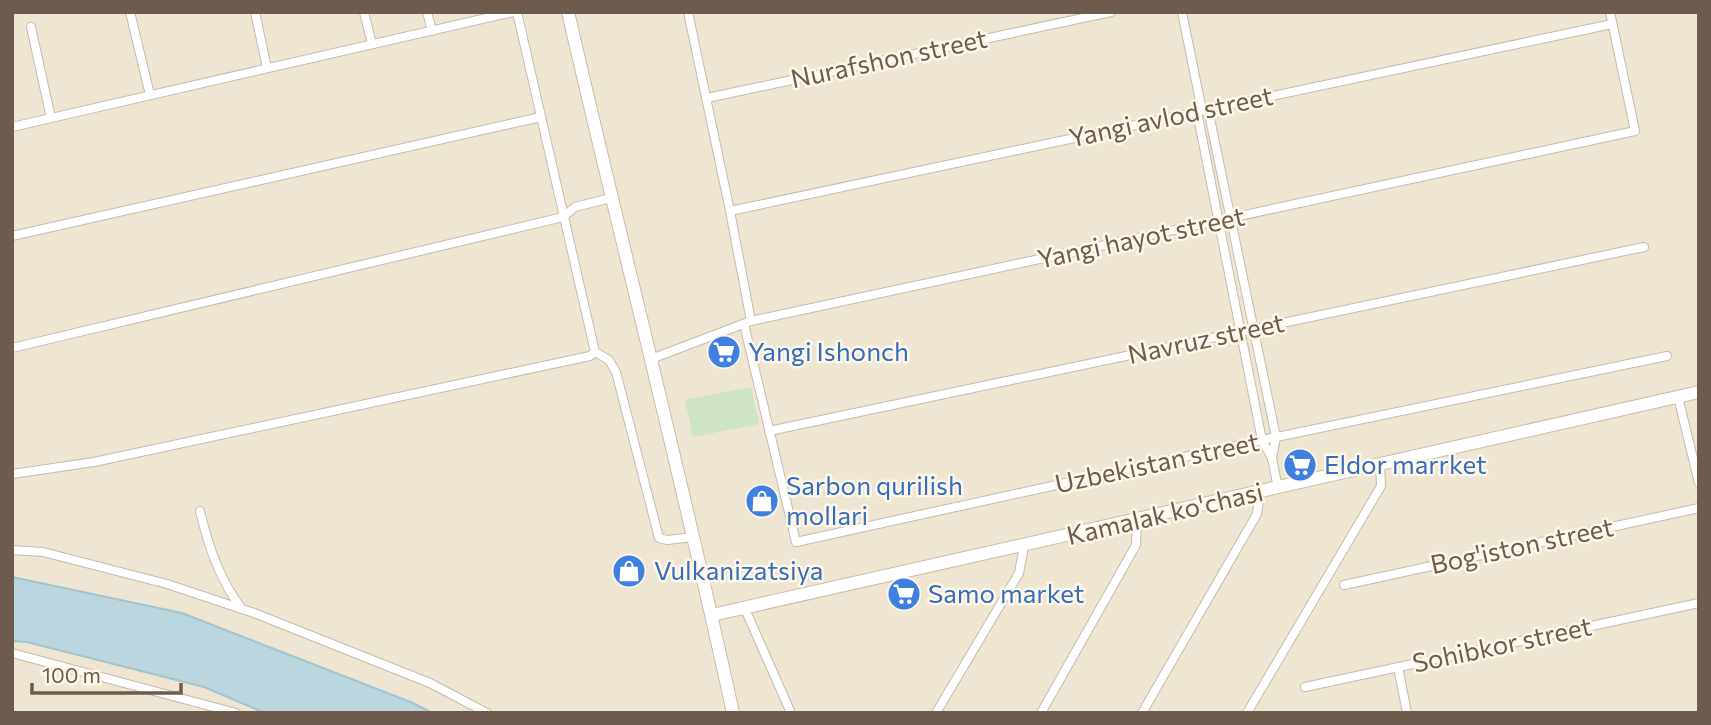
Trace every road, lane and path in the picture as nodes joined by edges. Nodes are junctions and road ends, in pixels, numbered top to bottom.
1 (130, 12) edge
2 (255, 12) edge
3 (364, 12) edge
4 (427, 12) edge
5 (515, 12) edge
6 (568, 12) edge
7 (688, 12) edge
8 (1111, 12) edge
9 (1182, 12) edge
10 (1610, 12) edge
11 (1612, 24) junction
12 (31, 27) dead end
13 (432, 30) junction
14 (372, 44) junction
15 (267, 68) junction
16 (150, 95) junction
17 (707, 98) junction
18 (1202, 111) junction
19 (541, 117) junction
20 (51, 118) junction
21 (12, 127) edge
22 (611, 198) junction
23 (730, 211) junction
24 (563, 217) junction
25 (1232, 219) junction
26 (1217, 221) junction
27 (12, 236) edge
28 (1644, 247) dead end
29 (747, 323) junction
30 (1254, 329) junction
31 (1241, 332) junction
32 (12, 348) edge
33 (595, 352) junction
34 (1667, 356) dead end
35 (651, 359) junction
36 (1699, 392) edge
37 (1678, 397) junction
38 (769, 431) junction
39 (1276, 437) junction
40 (1262, 440) junction
41 (1272, 458) junction
42 (1380, 465) junction
43 (12, 474) edge
44 (1699, 483) edge
45 (1278, 488) junction
46 (1259, 492) junction
47 (1699, 508) edge
48 (200, 511) dead end
49 (1137, 520) junction
50 (694, 537) junction
51 (1024, 546) junction
52 (12, 550) edge
53 (1345, 585) dead end
54 (1699, 603) edge
55 (242, 609) junction
56 (745, 609) junction
57 (712, 615) junction
58 (12, 653) edge
59 (1398, 667) junction
60 (1305, 687) dead end
61 (236, 713) edge
62 (487, 713) edge
63 (733, 713) edge
64 (791, 713) edge
65 (936, 713) edge
66 (1041, 713) edge
67 (1142, 713) edge
68 (1247, 713) edge
69 (1407, 713) edge

1 - 16 street
2 - 15 street
3 - 14 street
4 - 13 street
5 - 13 street
5 - 19 street
6 - 22 main road
7 - 17 street
8 - 17 street, Nurafshon street
9 - 18 street
10 - 11 street
11 - 18 street, Yangi avlod street
11 - 25 street, Yangi hayot street
12 - 20 street
13 - 14 street
14 - 15 street
15 - 16 street
16 - 20 street
17 - 23 street
18 - 23 street, Yangi avlod street
18 - 25 street
18 - 26 street
19 - 24 street
19 - 27 street
20 - 21 street
22 - 24 street
22 - 35 main road
23 - 29 street
24 - 32 street
24 - 33 street
25 - 26 street, Yangi hayot street
25 - 30 street
26 - 29 street, Yangi hayot street
26 - 31 street
28 - 30 street, Navruz street
29 - 35 street, Yangi hayot street
29 - 38 street
30 - 31 street, Navruz street
30 - 39 street
31 - 38 street, Navruz street
31 - 40 street
33 - 43 street
33 - 50 street
34 - 39 street, Uzbekistan street
35 - 50 main road
36 - 37 main road, Kamalak ko'chasi
37 - 42 main road, Kamalak ko'chasi
37 - 44 street
38 - 40 street, Uzbekistan street
39 - 40 street, Uzbekistan street
39 - 41 street
40 - 41 street
41 - 45 street
42 - 45 main road, Kamalak ko'chasi
42 - 68 street
45 - 46 main road, Kamalak ko'chasi
46 - 49 main road, Kamalak ko'chasi
46 - 67 street
47 - 53 street, Bog'iston street
48 - 55 street
49 - 51 main road, Kamalak ko'chasi
49 - 66 street
50 - 57 main road
51 - 56 main road, Kamalak ko'chasi
51 - 65 street
52 - 55 street
54 - 59 street, Sohibkor street
55 - 62 street
56 - 57 main road, Kamalak ko'chasi
56 - 64 street
57 - 63 main road
58 - 61 street
59 - 60 street, Sohibkor street
59 - 69 street

